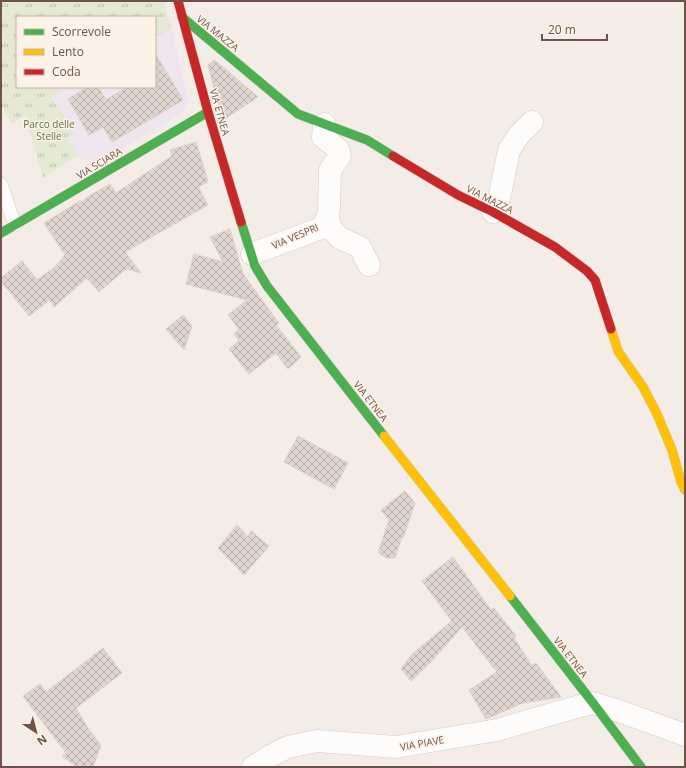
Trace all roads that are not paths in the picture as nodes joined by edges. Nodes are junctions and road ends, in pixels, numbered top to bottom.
1 (178, 1) edge
2 (182, 17) junction
3 (208, 112) junction
4 (532, 122) dead end
5 (324, 124) junction
6 (1, 184) edge
7 (493, 212) junction
8 (328, 218) junction
9 (15, 225) junction
10 (1, 233) edge
11 (252, 254) junction
12 (369, 265) dead end
13 (685, 490) edge
14 (593, 703) junction
15 (685, 736) edge
16 (253, 767) edge
17 (641, 767) edge

1 - 2 street, VIA ETNEA
2 - 3 street, VIA ETNEA
2 - 5 street, VIA MAZZA
3 - 9 street, VIA SCIARA
3 - 11 street, VIA ETNEA
4 - 7 street
5 - 7 street, VIA MAZZA
5 - 8 street, VIA VESPRI
6 - 9 lane
7 - 13 street, VIA MAZZA
8 - 11 street, VIA VESPRI
8 - 12 street
9 - 10 street, VIA SCIARA
11 - 14 street, VIA ETNEA
14 - 15 street
14 - 16 street, VIA PIAVE
14 - 17 street, VIA ETNEA

